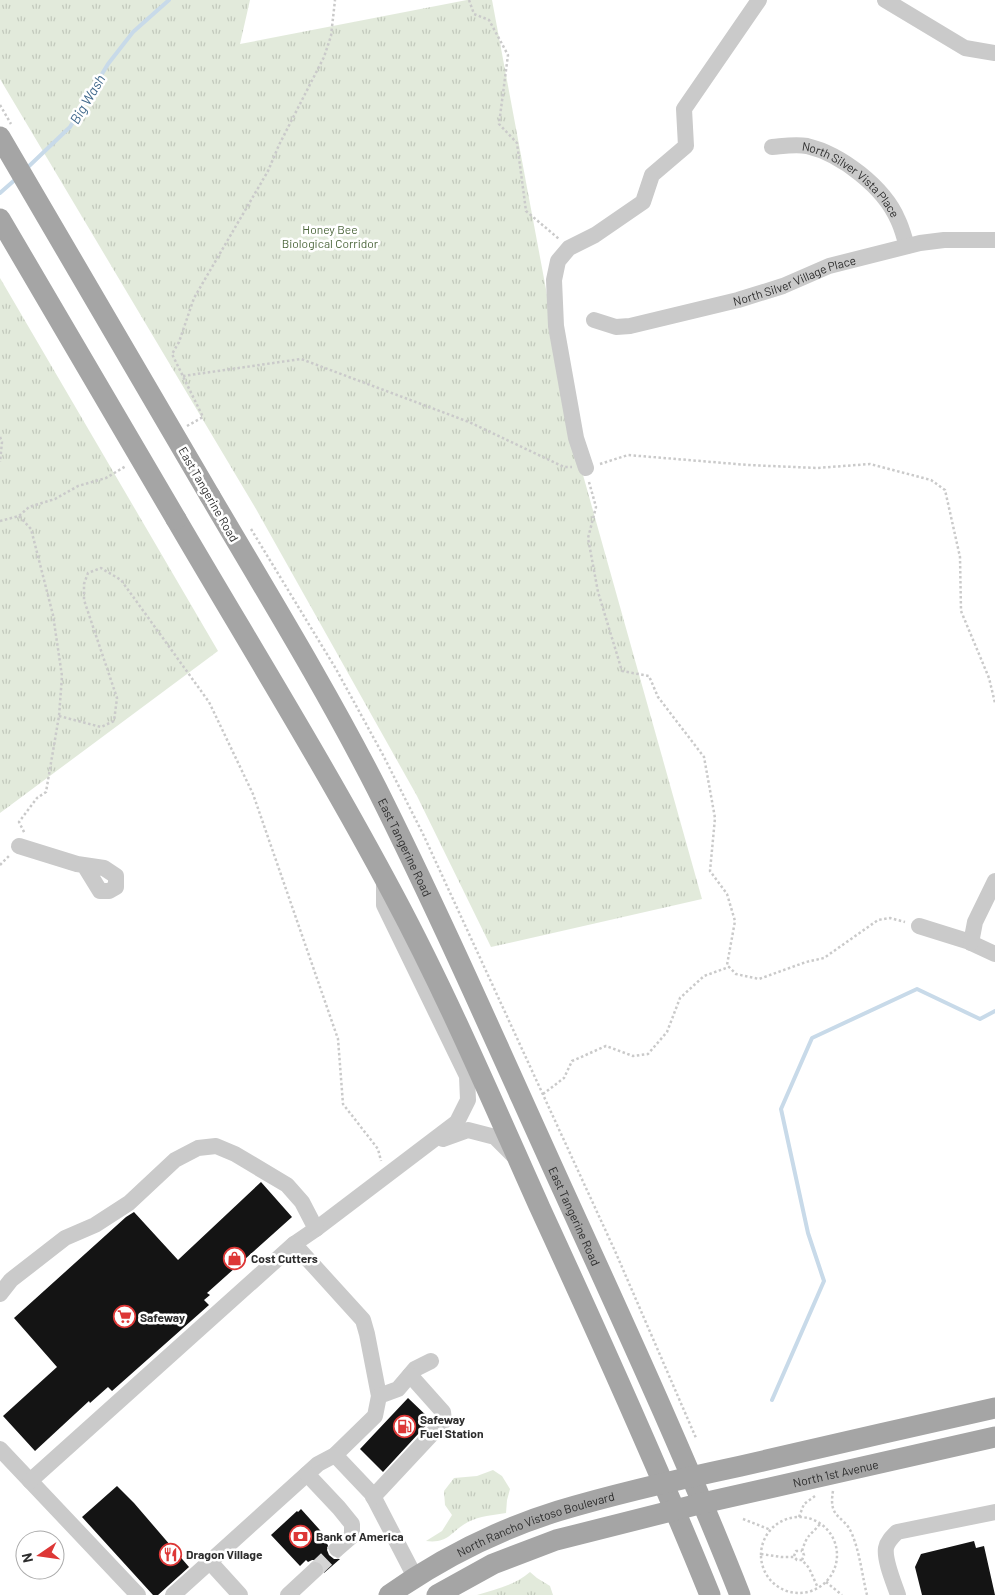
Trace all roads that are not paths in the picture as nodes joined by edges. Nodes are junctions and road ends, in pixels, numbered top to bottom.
1 (759, 0) edge
2 (885, 0) edge
3 (995, 53) edge
4 (0, 137) edge
5 (772, 147) dead end
6 (0, 219) edge
7 (995, 240) edge
8 (907, 246) junction
9 (594, 320) dead end
10 (586, 468) road end
11 (19, 846) road end
12 (84, 865) dead end
13 (384, 879) junction
14 (995, 881) edge
15 (919, 926) road end
16 (972, 943) junction
17 (994, 948) edge
18 (427, 1145) junction
19 (520, 1161) junction
20 (316, 1229) junction
21 (294, 1244) junction
22 (0, 1294) edge
23 (431, 1362) dead end
24 (410, 1375) junction
25 (379, 1396) junction
26 (995, 1408) edge
27 (995, 1437) edge
28 (0, 1449) edge
29 (335, 1455) junction
30 (307, 1474) junction
31 (692, 1477) junction
32 (30, 1481) junction
33 (664, 1484) junction
34 (373, 1497) junction
35 (703, 1503) junction
36 (676, 1510) junction
37 (995, 1512) edge
38 (337, 1549) tunnel mouth
39 (210, 1562) junction
40 (315, 1570) tunnel mouth
41 (415, 1577) junction
42 (289, 1594) edge
43 (138, 1595) edge
44 (173, 1595) edge
45 (240, 1595) edge
46 (389, 1595) edge
47 (437, 1595) edge
48 (710, 1595) edge
49 (740, 1595) edge
50 (898, 1595) edge

1 - 10 street
2 - 3 street
4 - 31 main road, East Tangerine Road, bridge
5 - 8 street, North Silver Vista Place
6 - 13 main road, bridge
7 - 8 street, North Silver Village Place
8 - 9 street, North Silver Village Place
11 - 12 street
13 - 18 street
13 - 19 main road
14 - 16 street
15 - 16 street
16 - 17 street
18 - 19 street
18 - 20 street
19 - 33 main road
20 - 21 street
20 - 22 street
21 - 25 street
21 - 32 street
23 - 24 street
24 - 25 street
24 - 34 street
25 - 29 street
26 - 31 main road
27 - 35 main road, North 1st Avenue
28 - 32 street
29 - 30 street
29 - 34 street
30 - 38 street
30 - 39 street
31 - 33 main road, North Rancho Vistoso Boulevard
31 - 35 main road, East Tangerine Road
32 - 43 street
33 - 36 main road
33 - 41 main road, North Rancho Vistoso Boulevard
34 - 41 street
35 - 36 main road, North 1st Avenue
35 - 49 main road, East Tangerine Road
36 - 47 main road, North Rancho Vistoso Boulevard
36 - 48 main road
37 - 50 street
39 - 44 street
39 - 45 street
40 - 42 street
41 - 46 main road, North Rancho Vistoso Boulevard

